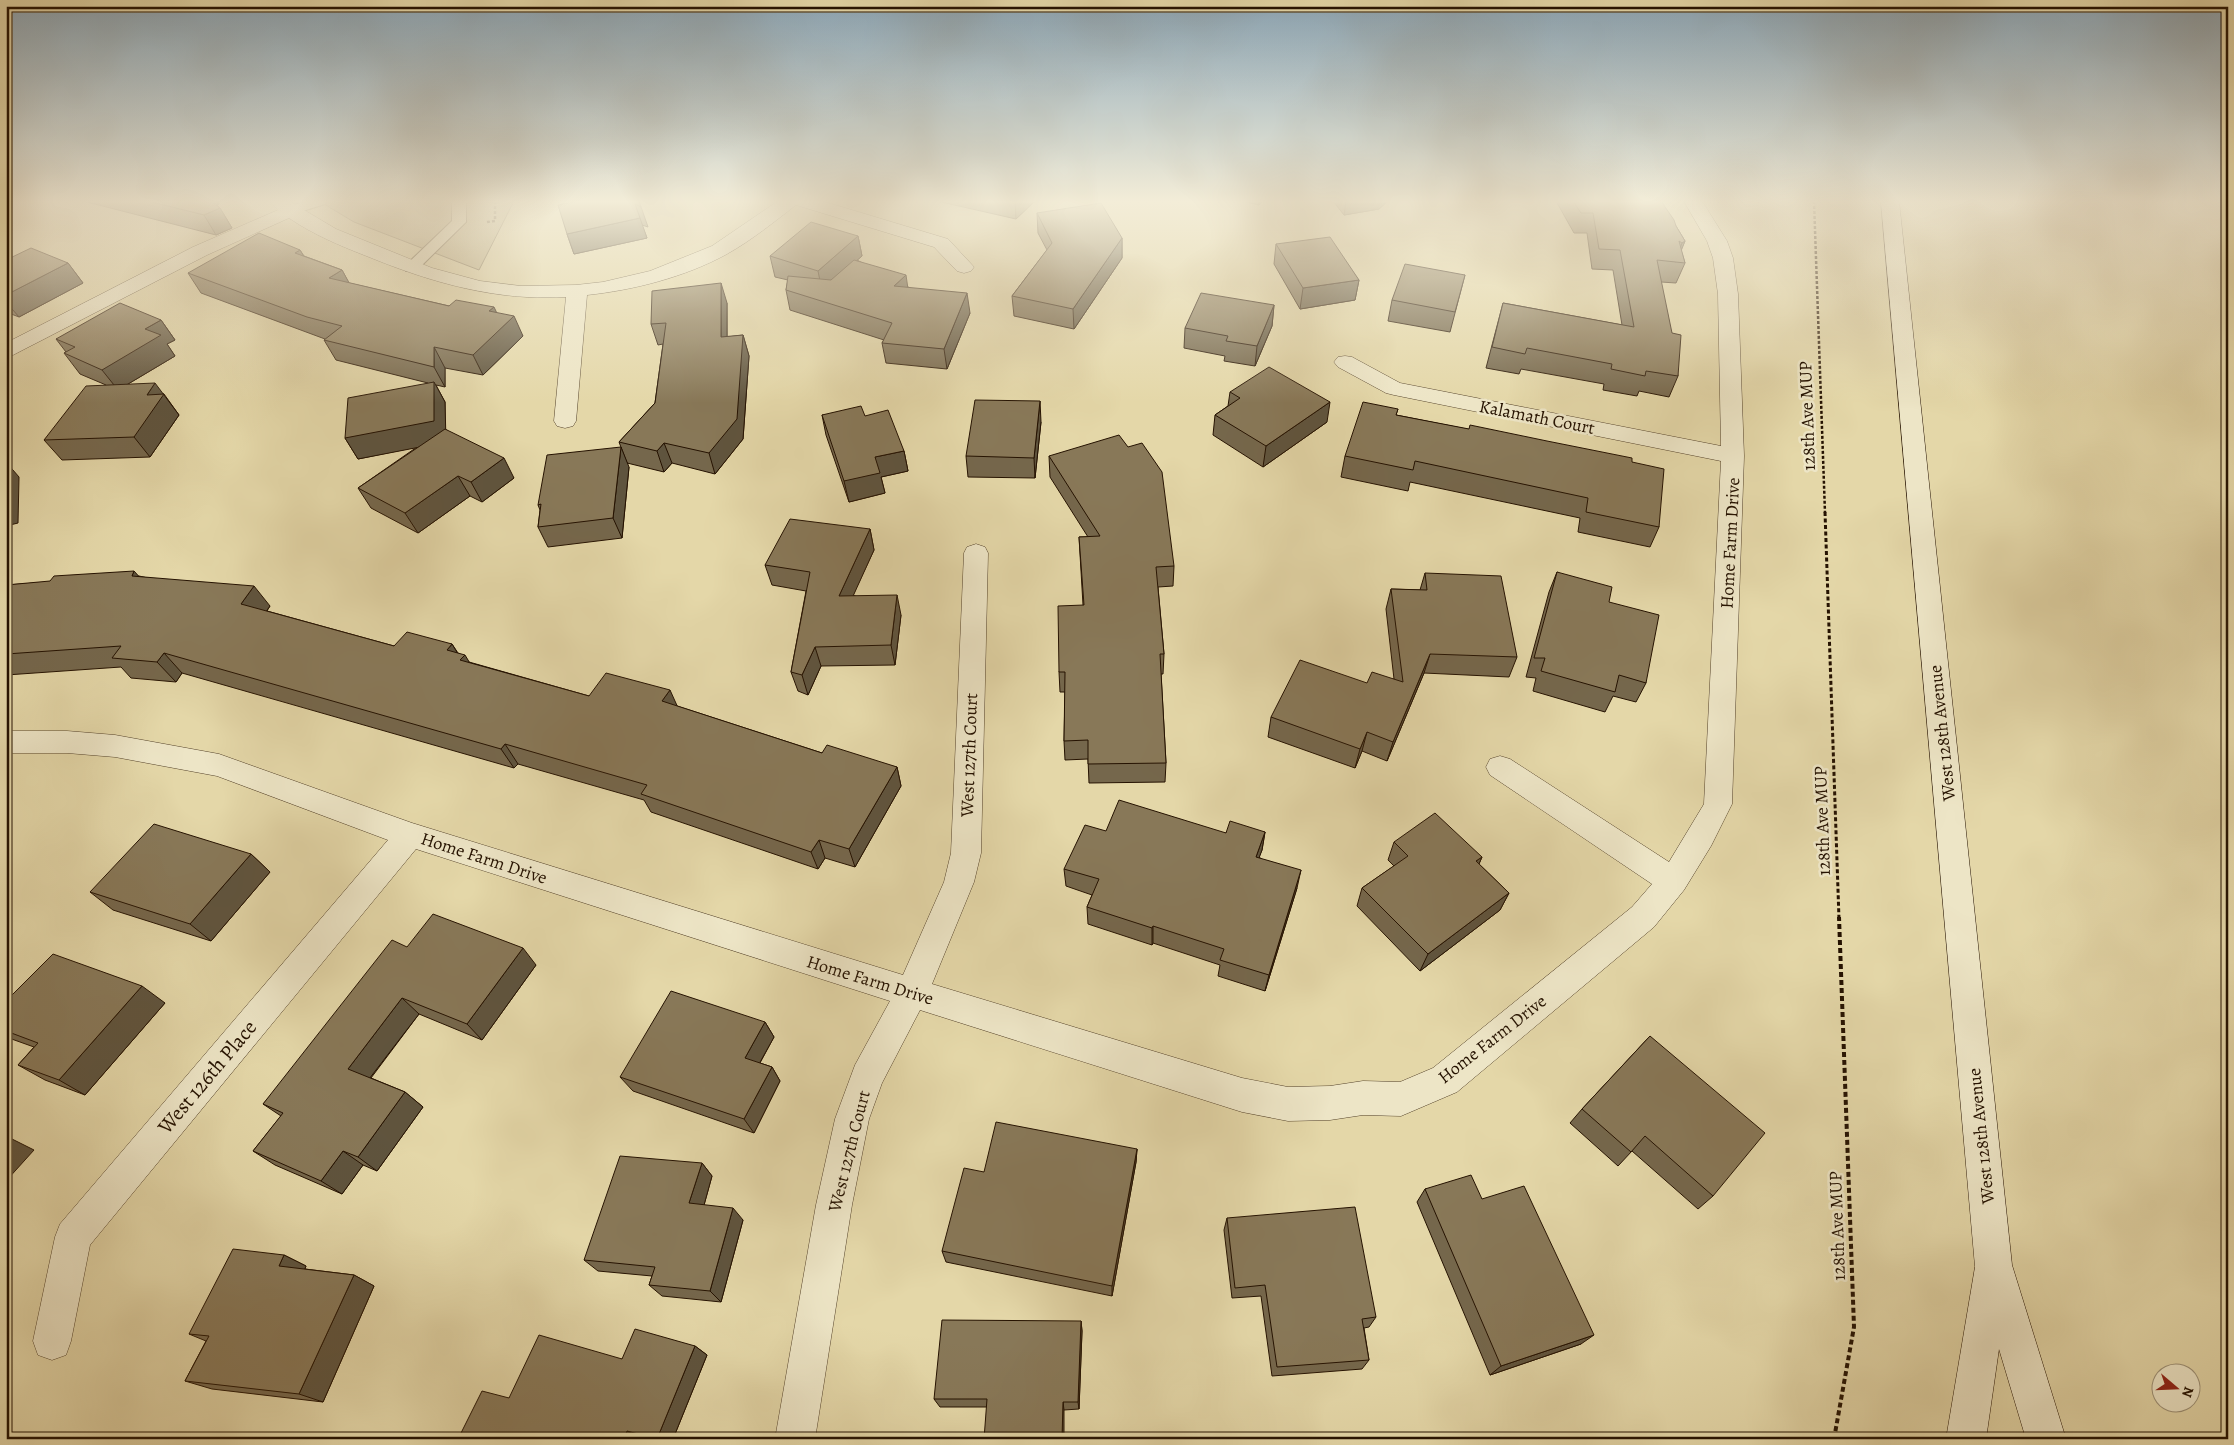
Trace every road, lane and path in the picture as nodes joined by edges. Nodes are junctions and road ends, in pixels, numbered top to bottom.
1 (166, 268) edge
2 (413, 268) edge
3 (671, 268) edge
4 (1724, 268) edge
5 (1816, 268) edge
6 (1897, 268) edge
7 (577, 291) junction
8 (6, 351) edge
9 (1345, 362) dead end
10 (565, 421) dead end
11 (1734, 456) junction
12 (976, 553) dead end
13 (6, 742) edge
14 (1500, 767) dead end
15 (410, 835) junction
16 (1673, 881) junction
17 (912, 994) junction
18 (1993, 1265) junction
19 (52, 1341) dead end
20 (795, 1439) edge
21 (1834, 1439) edge
22 (1966, 1439) edge
23 (2046, 1439) edge

1 - 8 street
2 - 7 street
3 - 7 street
4 - 11 street, Home Farm Drive
5 - 21 path, 128th Ave MUP
6 - 18 street, West 128th Avenue
7 - 10 street
9 - 11 street, Kalamath Court
11 - 16 street, Home Farm Drive
12 - 17 street, West 127th Court
13 - 15 street, Home Farm Drive
14 - 16 street
15 - 17 street, Home Farm Drive
15 - 19 street, West 126th Place
16 - 17 street, Home Farm Drive
17 - 20 street, West 127th Court
18 - 22 street, West 128th Avenue
18 - 23 street, West 128th Avenue

